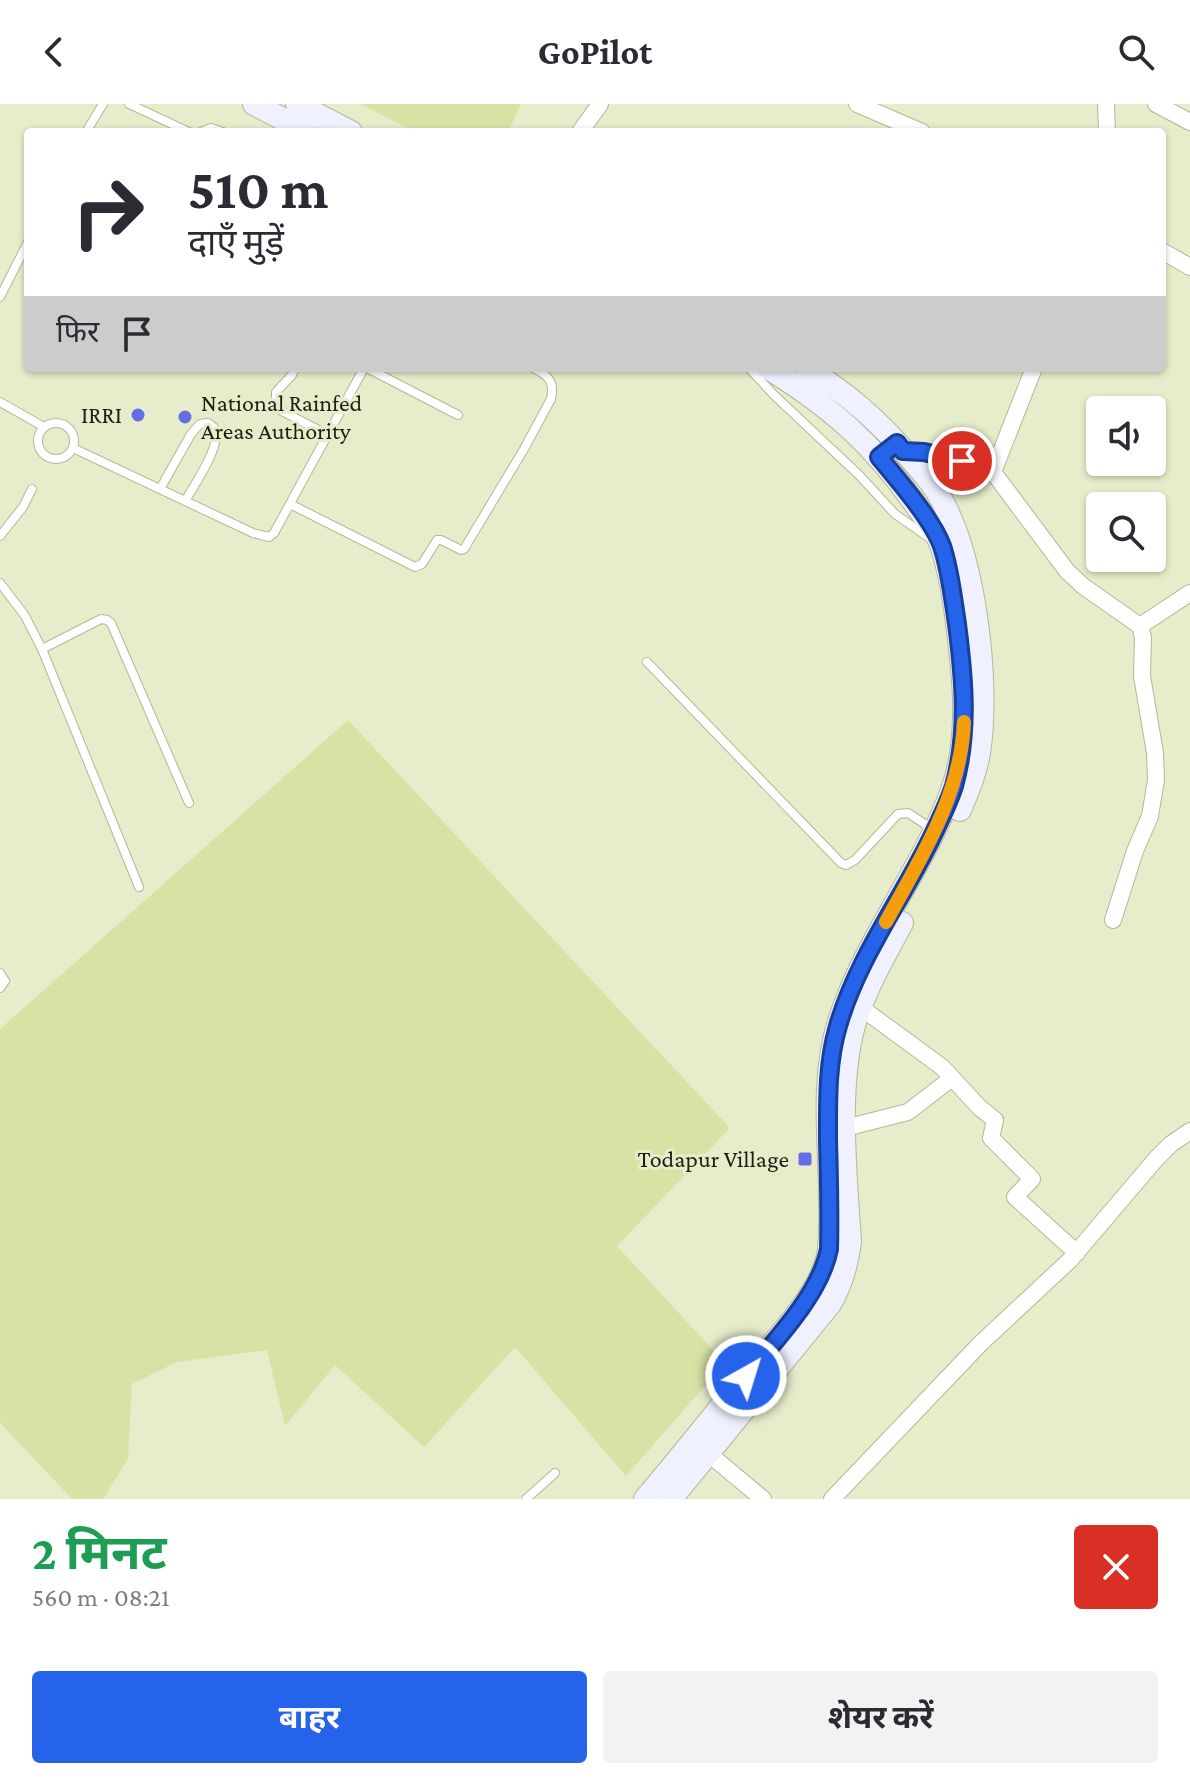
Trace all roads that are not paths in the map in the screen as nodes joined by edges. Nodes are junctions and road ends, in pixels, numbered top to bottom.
1 (103, 104) edge
2 (129, 104) edge
3 (254, 104) edge
4 (297, 104) edge
5 (600, 104) edge
6 (857, 104) edge
7 (1106, 104) edge
8 (1156, 104) edge
9 (1190, 122) edge
10 (88, 128) edge
11 (180, 128) edge
12 (300, 128) edge
13 (343, 128) edge
14 (583, 128) edge
15 (913, 128) edge
16 (1107, 128) edge
17 (24, 250) edge
18 (1166, 253) edge
19 (1190, 267) edge
20 (0, 297) edge
21 (293, 372) edge
22 (361, 372) edge
23 (369, 372) edge
24 (540, 372) edge
25 (753, 372) edge
26 (774, 372) edge
27 (812, 372) edge
28 (1032, 372) edge
29 (0, 402) edge
30 (458, 415) dead end
31 (44, 427) junction
32 (328, 435) junction
33 (900, 447) junction
34 (73, 448) junction
35 (879, 457) junction
36 (993, 472) junction
37 (32, 489) dead end
38 (160, 489) junction
39 (185, 501) junction
40 (290, 504) junction
41 (0, 536) edge
42 (942, 546) junction
43 (0, 583) edge
44 (1190, 593) edge
45 (1140, 626) junction
46 (42, 649) junction
47 (647, 662) dead end
48 (189, 803) dead end
49 (935, 830) junction
50 (139, 887) dead end
51 (1113, 920) dead end
52 (0, 973) edge
53 (0, 988) edge
54 (860, 1007) junction
55 (952, 1078) junction
56 (845, 1128) junction
57 (1190, 1131) edge
58 (1077, 1253) junction
59 (700, 1455) junction
60 (555, 1473) dead end
61 (526, 1499) edge
62 (645, 1499) edge
63 (671, 1499) edge
64 (763, 1499) edge
65 (832, 1499) edge

1 - 10 lane
2 - 11 lane
3 - 12 street
4 - 13 street
5 - 14 street
6 - 15 street
7 - 16 street
8 - 9 street
17 - 20 lane
18 - 19 street
21 - 32 lane
22 - 32 lane
23 - 30 lane
24 - 40 lane
25 - 42 lane
26 - 35 street
27 - 33 street
28 - 36 street
29 - 31 lane
31 - 34 lane
31 - 34 lane
32 - 40 lane
33 - 35 street
33 - 36 street
33 - 54 street
34 - 38 lane
35 - 42 street
36 - 45 street
37 - 41 lane
38 - 39 lane
38 - 39 lane
39 - 40 lane
42 - 49 street
43 - 46 lane
44 - 45 street
45 - 51 street
46 - 48 lane
46 - 50 lane
47 - 49 lane
49 - 59 street
52 - 53 lane
54 - 55 street
54 - 56 street
55 - 56 street
55 - 58 street
56 - 59 street
57 - 58 street
58 - 65 street
59 - 62 street
59 - 63 street
59 - 64 street
60 - 61 lane

